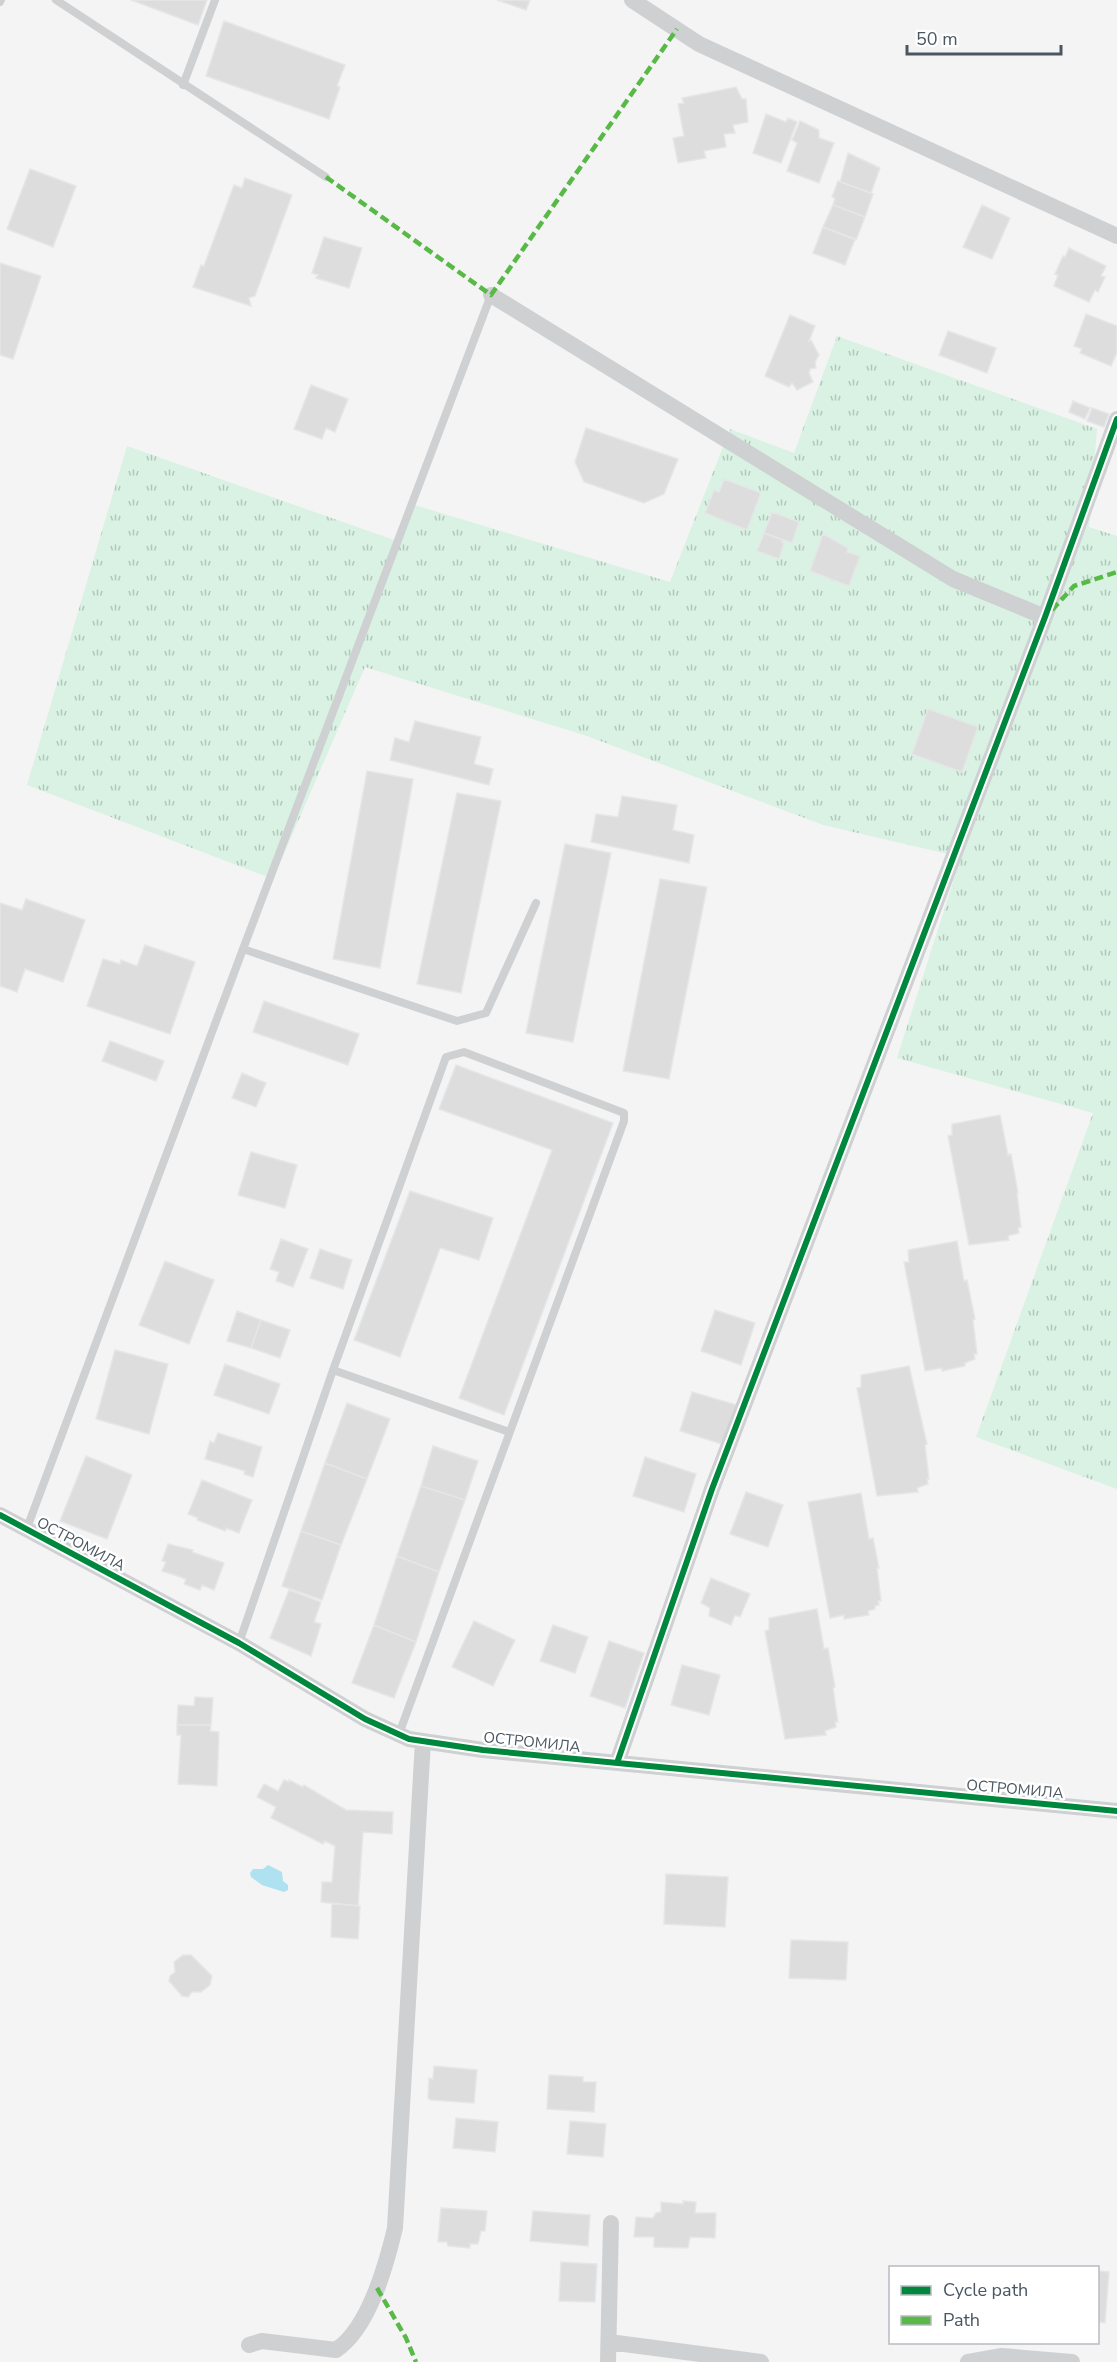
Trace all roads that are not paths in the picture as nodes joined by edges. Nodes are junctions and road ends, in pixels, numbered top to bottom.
1 (56, 0) edge
2 (215, 0) edge
3 (632, 0) edge
4 (183, 85) junction
5 (326, 177) dead end
6 (1117, 236) edge
7 (491, 295) joint
8 (1117, 419) edge
9 (1045, 617) junction
10 (536, 903) dead end
11 (243, 949) junction
12 (333, 1370) junction
13 (509, 1432) junction
14 (0, 1515) edge
15 (27, 1528) junction
16 (239, 1643) junction
17 (399, 1734) junction
18 (423, 1741) junction
19 (618, 1763) junction
20 (1117, 1811) edge
21 (611, 2223) dead end
22 (609, 2342) junction
23 (249, 2345) dead end
24 (608, 2362) edge
25 (761, 2362) edge
26 (968, 2362) edge
27 (1072, 2362) edge

1 - 4 lane
2 - 4 lane
3 - 6 street
4 - 5 lane
7 - 9 street
7 - 11 lane
8 - 9 street
9 - 19 street
10 - 11 lane
11 - 15 lane
12 - 13 lane
12 - 13 lane
12 - 16 lane
13 - 17 lane
14 - 15 street, ОСТРОМИЛА
15 - 16 street, ОСТРОМИЛА
16 - 17 street, ОСТРОМИЛА
17 - 18 street, ОСТРОМИЛА
18 - 19 street, ОСТРОМИЛА
18 - 23 street
19 - 20 street, ОСТРОМИЛА
21 - 22 street
22 - 24 street
22 - 25 street
26 - 27 street

